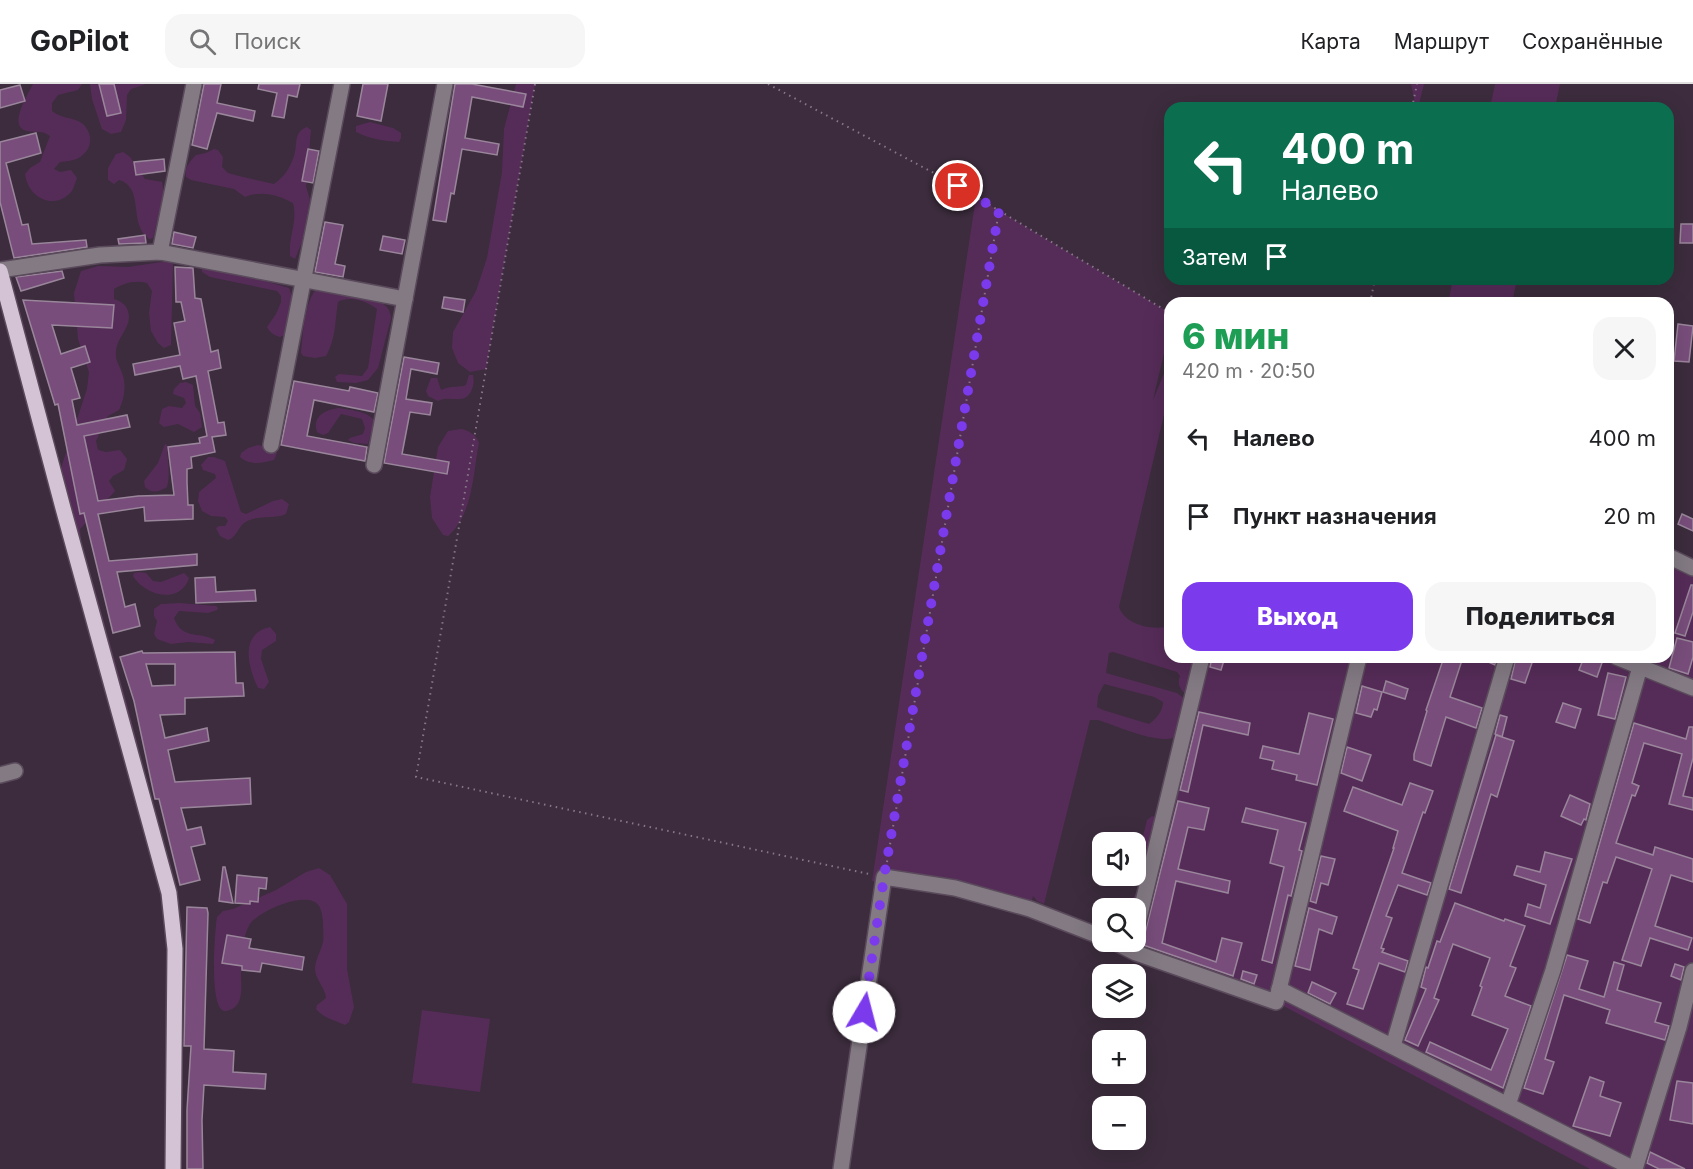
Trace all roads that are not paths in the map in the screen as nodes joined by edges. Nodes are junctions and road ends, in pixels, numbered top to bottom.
1 (194, 84) edge
2 (342, 84) edge
3 (445, 84) edge
4 (160, 252) junction
5 (0, 271) edge
6 (303, 279) junction
7 (405, 299) junction
8 (272, 445) dead end
9 (374, 465) dead end
10 (1674, 559) edge
11 (1693, 568) edge
12 (1201, 663) edge
13 (1358, 663) edge
14 (1505, 663) edge
15 (1630, 663) edge
16 (1640, 667) junction
17 (1693, 688) edge
18 (1144, 898) edge
19 (1092, 933) edge
20 (1146, 951) edge
21 (1693, 971) edge
22 (1279, 989) junction
23 (1393, 1046) junction
24 (1508, 1105) junction
25 (173, 1169) edge
26 (841, 1169) edge
27 (1635, 1169) edge

1 - 4 lane
2 - 6 lane
3 - 7 lane
4 - 5 lane
4 - 6 lane
5 - 25 main road
6 - 7 lane
6 - 8 lane
7 - 9 lane
10 - 11 lane
12 - 18 lane
13 - 22 lane
14 - 23 lane
15 - 16 lane
16 - 17 lane
16 - 24 lane
19 - 26 lane
20 - 22 lane
21 - 27 lane
22 - 23 lane
23 - 24 lane
24 - 27 lane

